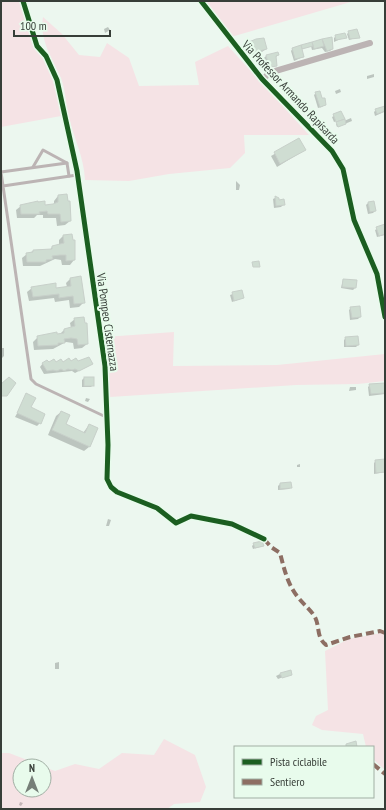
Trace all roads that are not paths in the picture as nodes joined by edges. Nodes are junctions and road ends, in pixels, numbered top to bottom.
1 (23, 1) edge
2 (201, 1) edge
3 (370, 43) dead end
4 (262, 79) junction
5 (67, 163) junction
6 (33, 167) junction
7 (77, 175) junction
8 (69, 176) junction
9 (3, 186) junction
10 (385, 317) edge
11 (107, 417) junction
12 (264, 539) dead end

1 - 7 street, Via Pompeo Cisternazza
2 - 4 street, Via Professor Armando Rapisarda
3 - 4 street
4 - 10 street, Via Professor Armando Rapisarda
5 - 6 lane
5 - 6 lane
5 - 8 lane
6 - 9 lane
7 - 8 lane
7 - 11 street, Via Pompeo Cisternazza
8 - 9 lane
9 - 11 lane
11 - 12 street, Via Pompeo Cisternazza

